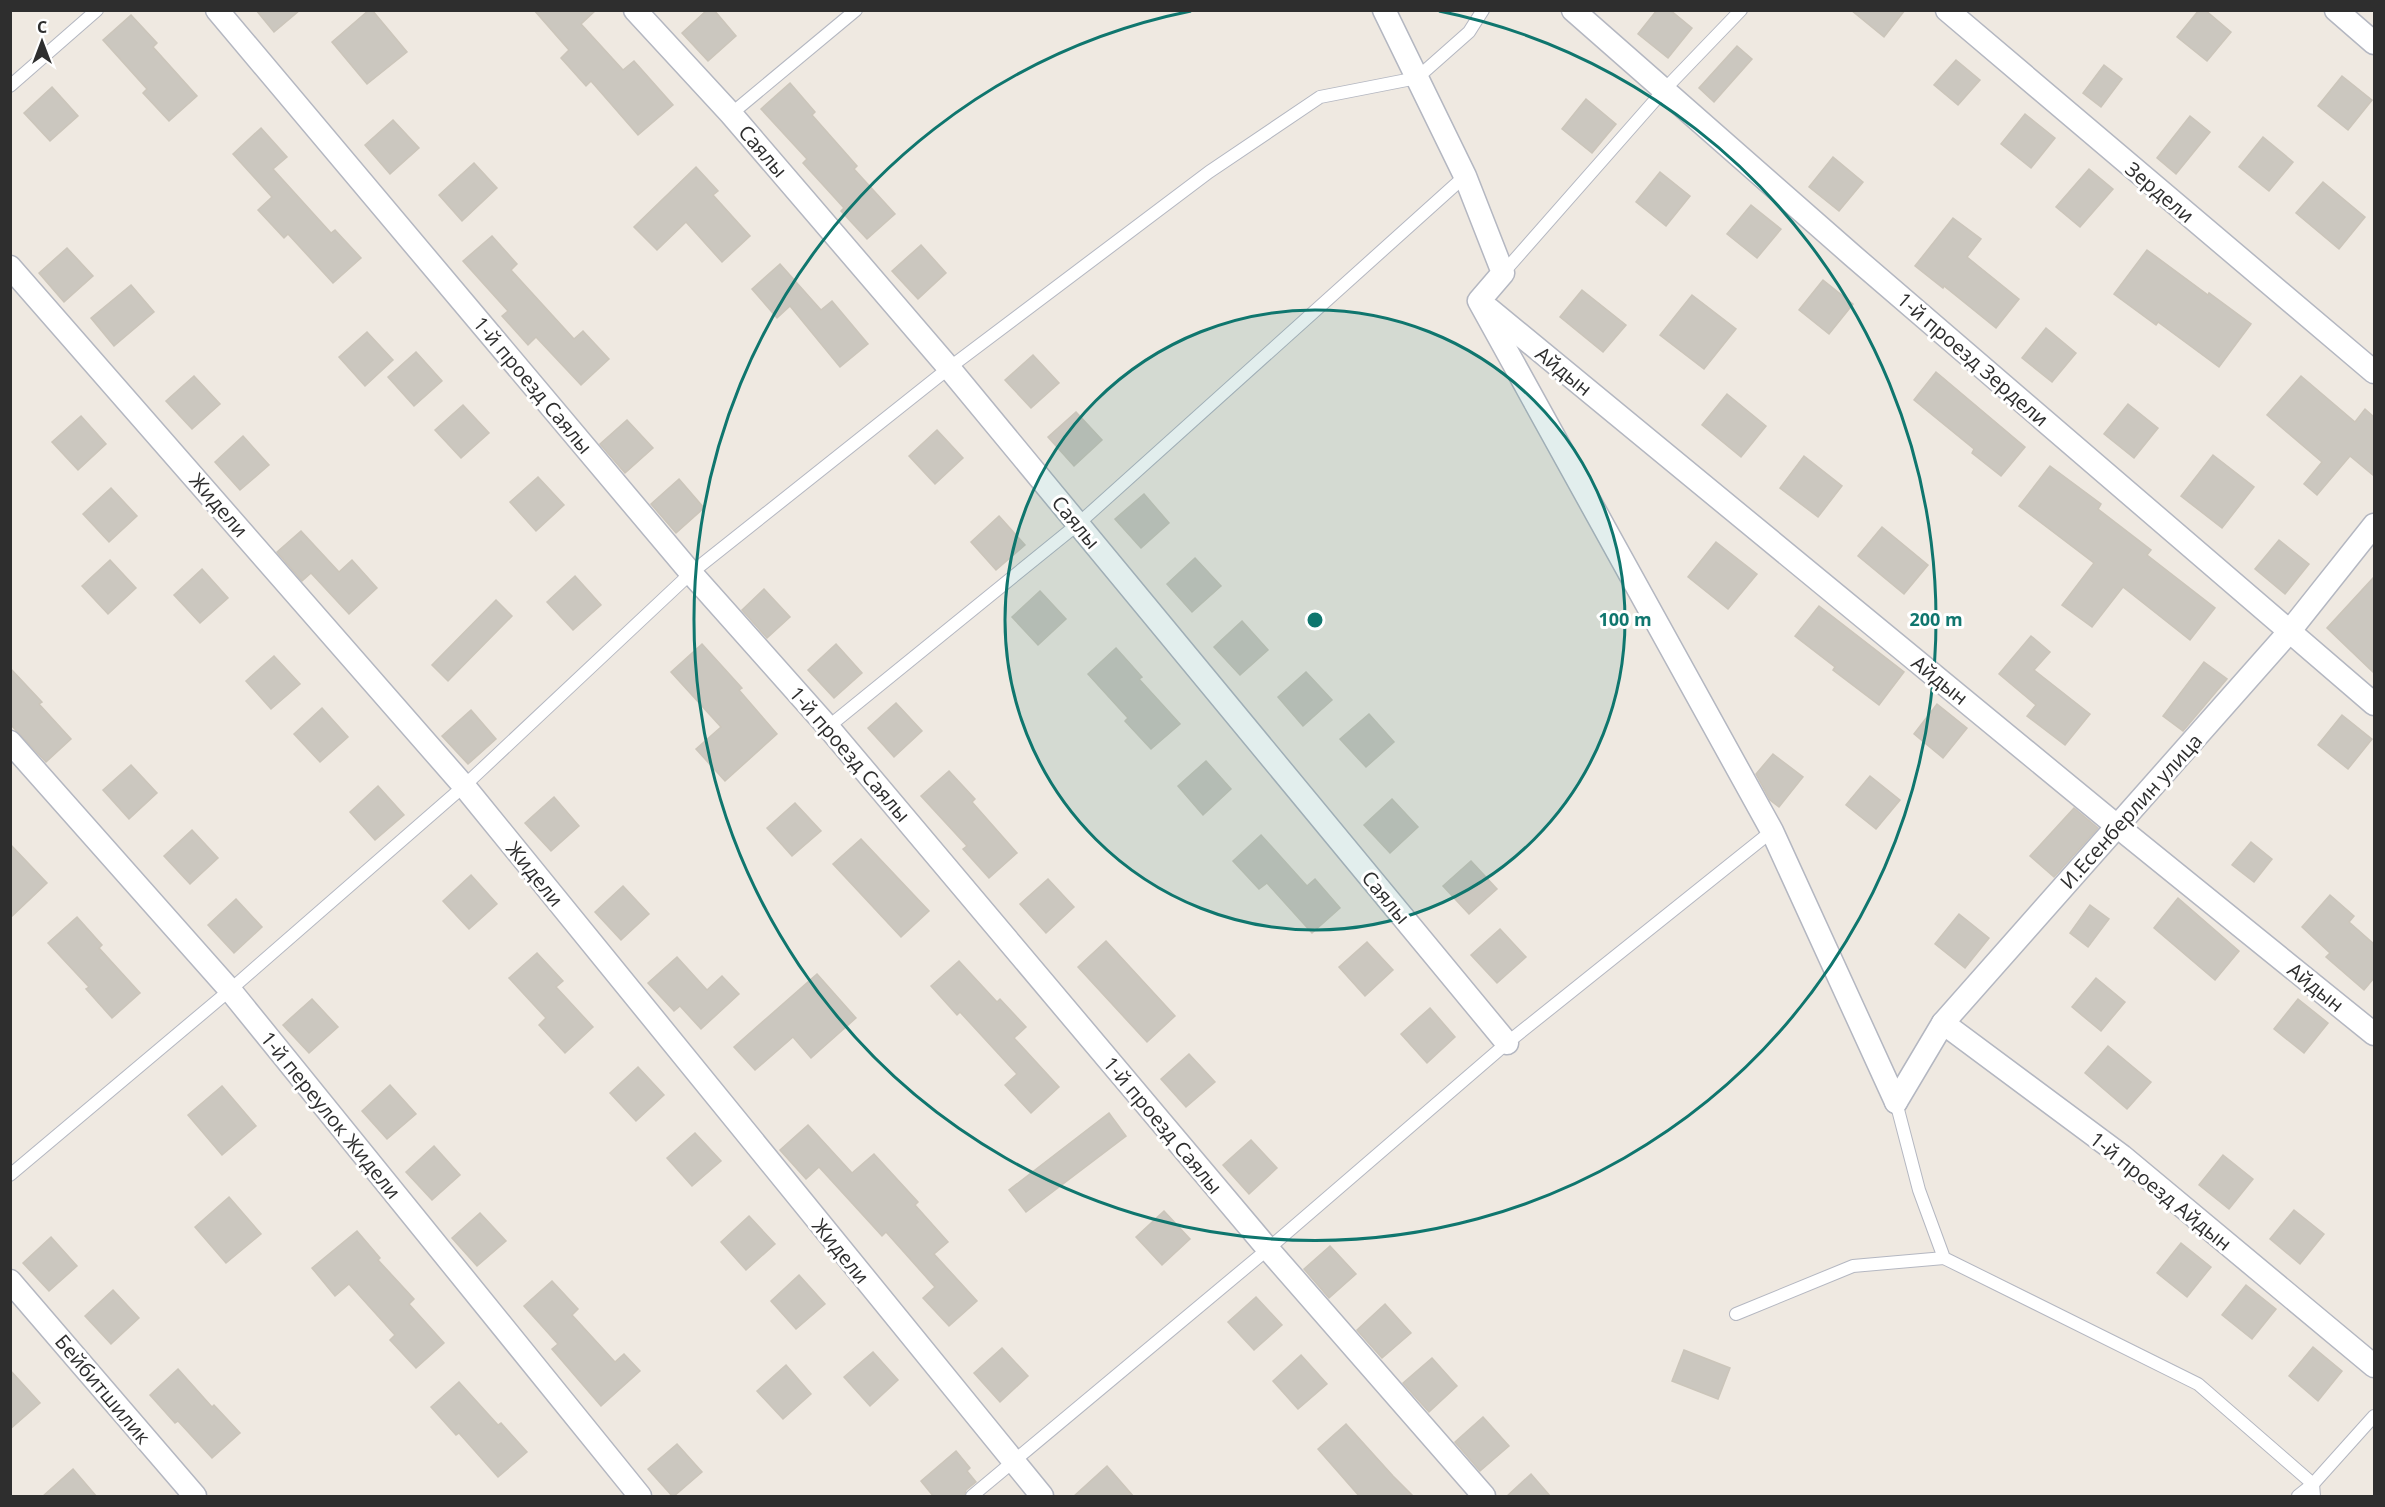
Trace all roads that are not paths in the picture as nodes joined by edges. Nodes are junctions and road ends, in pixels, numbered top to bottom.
1 (97, 10) edge
2 (217, 10) edge
3 (635, 10) edge
4 (856, 10) edge
5 (1384, 10) edge
6 (1483, 10) edge
7 (1573, 10) edge
8 (1741, 10) edge
9 (1947, 10) edge
10 (2336, 10) edge
11 (2374, 43) edge
12 (1417, 78) junction
13 (10, 86) edge
14 (1664, 90) junction
15 (731, 114) junction
16 (1465, 176) junction
17 (10, 267) edge
18 (1503, 273) junction
19 (1479, 301) junction
20 (949, 368) junction
21 (2374, 372) edge
22 (1078, 524) junction
23 (2374, 525) edge
24 (691, 573) junction
25 (2289, 632) junction
26 (2374, 704) edge
27 (828, 727) junction
28 (10, 742) edge
29 (464, 786) junction
30 (2117, 826) junction
31 (1772, 831) junction
32 (230, 990) junction
33 (1943, 1023) junction
34 (2374, 1034) edge
35 (1507, 1043) junction
36 (1896, 1102) junction
37 (10, 1175) edge
38 (1268, 1249) junction
39 (1944, 1258) junction
40 (10, 1281) edge
41 (1736, 1314) dead end
42 (2374, 1365) edge
43 (2374, 1416) edge
44 (1012, 1462) junction
45 (2314, 1490) edge
46 (195, 1497) edge
47 (640, 1497) edge
48 (972, 1497) edge
49 (1042, 1497) edge
50 (1484, 1497) edge
51 (2298, 1497) edge

1 - 13 lane
2 - 24 street, 1-й проезд Саялы
3 - 15 street, Саялы
4 - 15 lane
5 - 12 street
6 - 12 lane
7 - 14 street, 1-й проезд Зердели
8 - 14 lane
9 - 21 street, Зердели
10 - 11 street
12 - 16 street
12 - 20 lane
14 - 18 lane
14 - 25 street, 1-й проезд Зердели
15 - 20 street, Саялы
16 - 18 street
16 - 22 lane
17 - 29 street, Жидели
18 - 19 street
19 - 30 street, Айдын
19 - 31 street
20 - 22 street, Саялы
20 - 24 lane
22 - 27 lane
22 - 35 street, Саялы
23 - 25 street, И.Есенберлин улица
24 - 27 street, 1-й проезд Саялы
24 - 29 lane
25 - 26 street, 1-й проезд Зердели
25 - 30 street, И.Есенберлин улица
27 - 38 street, 1-й проезд Саялы
28 - 32 street, 1-й переулок Жидели
29 - 32 lane
29 - 44 street, Жидели
30 - 33 street, И.Есенберлин улица
30 - 34 street, Айдын
31 - 35 lane
31 - 36 street
32 - 37 lane
32 - 47 street, 1-й переулок Жидели
33 - 36 street, И.Есенберлин улица
33 - 42 street, 1-й проезд Айдын
35 - 38 lane
36 - 39 lane
38 - 44 lane
38 - 50 street, 1-й проезд Саялы
39 - 41 lane
39 - 45 lane
40 - 46 street, Бейбитшилик
43 - 45 lane
44 - 48 lane
44 - 49 street, Жидели
45 - 51 lane

